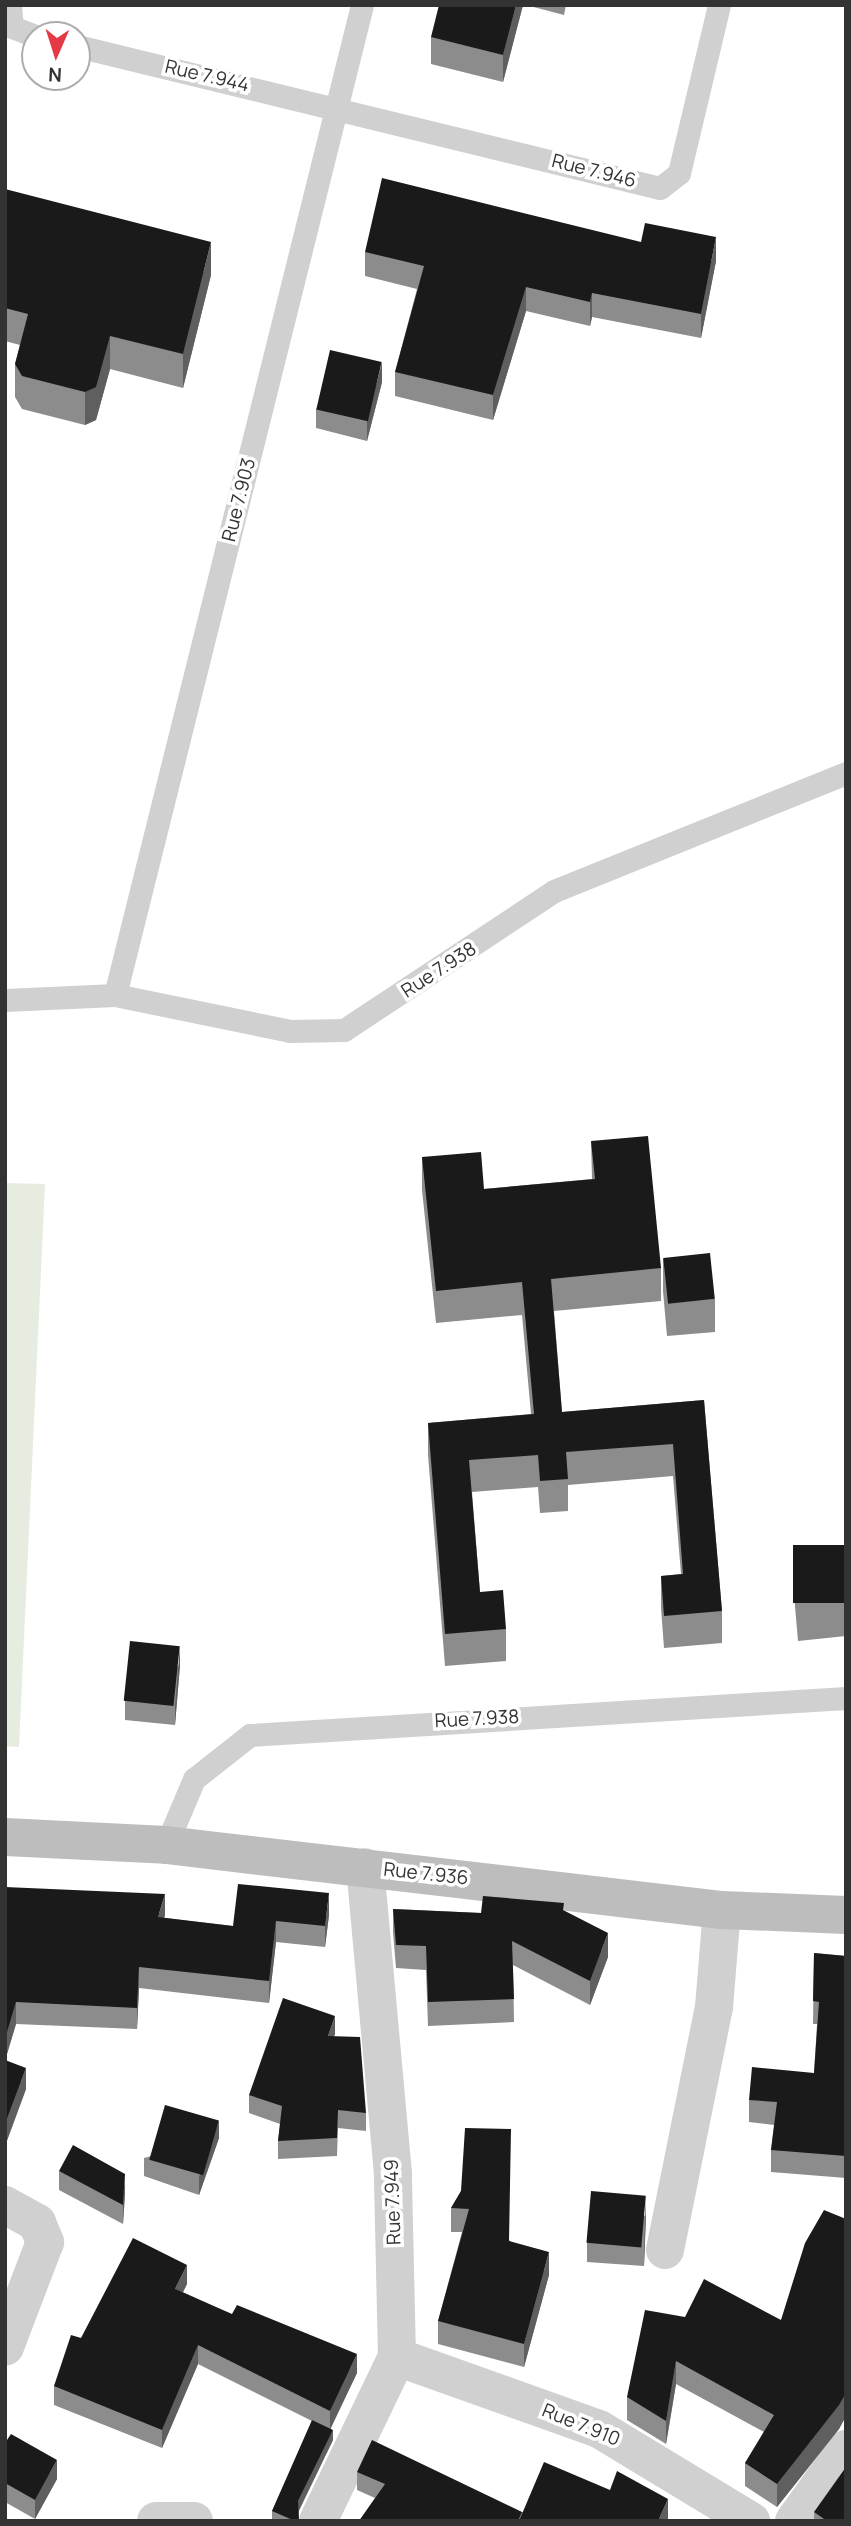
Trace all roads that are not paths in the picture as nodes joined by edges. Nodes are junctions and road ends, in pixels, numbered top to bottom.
1 (10, 5) edge
2 (362, 5) edge
3 (719, 5) edge
4 (21, 31) edge
5 (91, 49) edge
6 (338, 106) junction
7 (846, 773) edge
8 (115, 995) junction
9 (5, 1000) edge
10 (846, 1698) edge
11 (5, 1836) edge
12 (166, 1844) junction
13 (365, 1867) junction
14 (722, 1910) junction
15 (846, 1915) edge
16 (5, 2205) edge
17 (666, 2250) dead end
18 (5, 2347) edge
19 (397, 2357) junction
20 (846, 2449) edge
21 (156, 2521) edge
22 (194, 2521) edge
23 (318, 2521) edge
24 (751, 2521) edge
25 (794, 2521) edge

1 - 4 lane
2 - 6 lane, Rue 7.903
3 - 6 lane, Rue 7.946
5 - 6 lane, Rue 7.944
6 - 8 lane, Rue 7.903
7 - 8 lane, Rue 7.938
8 - 9 lane, Rue 7.938
10 - 12 lane, Rue 7.938
11 - 12 street, Rue 7.936
12 - 13 street, Rue 7.936
13 - 14 street, Rue 7.936
13 - 19 street, Rue 7.949
14 - 15 street, Rue 7.936
14 - 17 street
16 - 18 street
19 - 23 street, Rue 7.949
19 - 24 street, Rue 7.910
20 - 25 street
21 - 22 street

